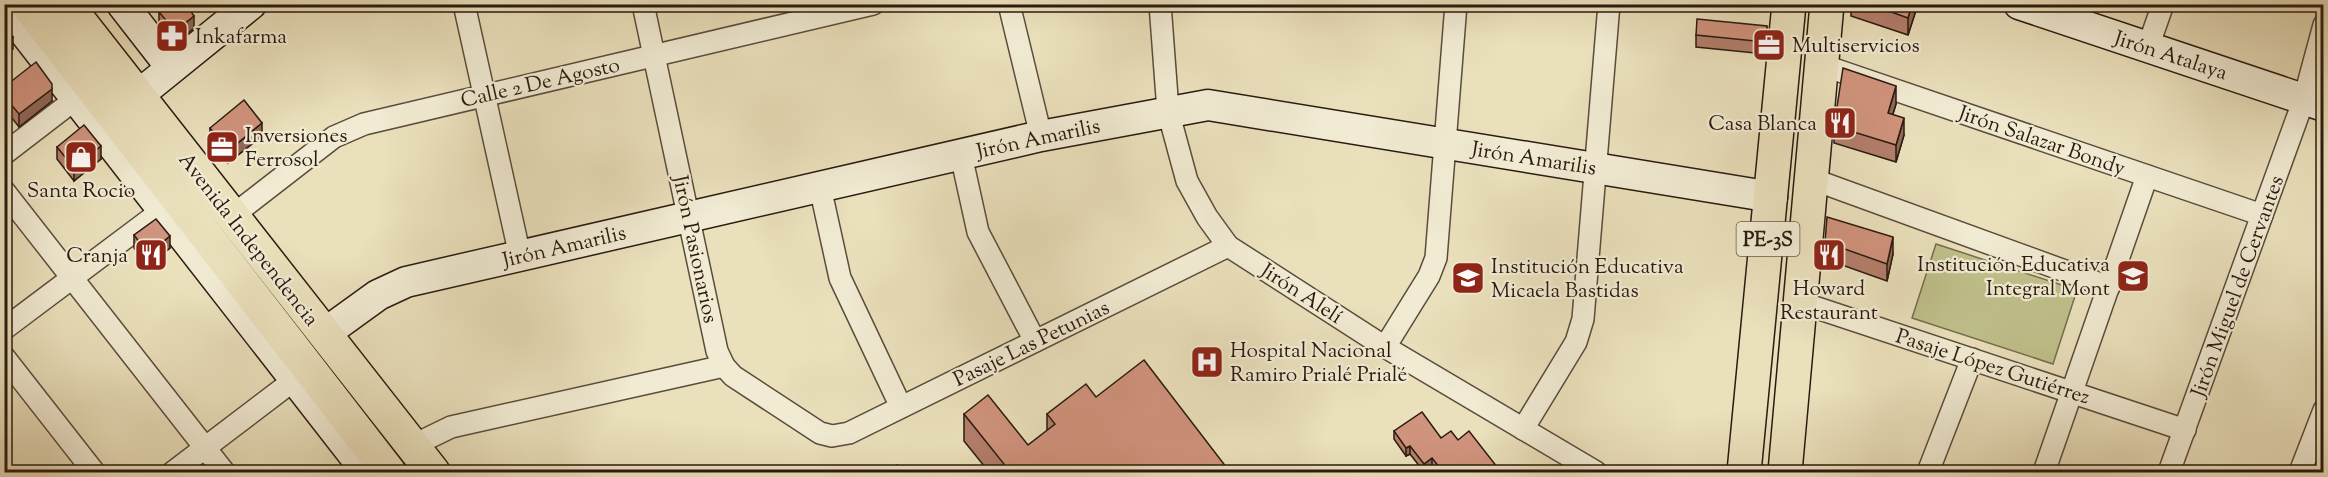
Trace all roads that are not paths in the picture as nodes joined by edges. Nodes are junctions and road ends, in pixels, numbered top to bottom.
1 (27, 4) edge
2 (66, 4) edge
3 (122, 4) edge
4 (251, 4) edge
5 (464, 4) edge
6 (643, 4) edge
7 (873, 4) edge
8 (1009, 4) edge
9 (1160, 4) edge
10 (1456, 4) edge
11 (1609, 4) edge
12 (1789, 4) edge
13 (1827, 4) edge
14 (2019, 4) edge
15 (2163, 4) edge
16 (4, 6) edge
17 (2324, 25) edge
18 (2148, 47) junction
19 (654, 56) junction
20 (1822, 65) junction
21 (171, 67) junction
22 (84, 93) junction
23 (484, 96) junction
24 (2314, 103) edge
25 (125, 106) junction
26 (1168, 111) junction
27 (1041, 136) junction
28 (1445, 143) junction
29 (4, 154) edge
30 (961, 155) junction
31 (1596, 168) junction
32 (2147, 176) junction
33 (1812, 179) junction
34 (820, 187) junction
35 (4, 191) edge
36 (1772, 197) junction
37 (170, 205) junction
38 (2262, 215) junction
39 (232, 216) junction
40 (690, 217) junction
41 (1228, 246) junction
42 (520, 256) junction
43 (72, 278) junction
44 (2109, 287) junction
45 (1802, 303) junction
46 (4, 329) edge
47 (324, 334) junction
48 (1035, 341) junction
49 (1384, 347) junction
50 (4, 357) edge
51 (1972, 359) junction
52 (724, 366) junction
53 (301, 374) junction
54 (2072, 393) junction
55 (901, 407) junction
56 (2324, 410) edge
57 (1523, 429) junction
58 (2185, 430) junction
59 (412, 446) junction
60 (205, 448) junction
61 (94, 472) edge
62 (173, 472) edge
63 (224, 472) edge
64 (367, 472) edge
65 (388, 472) edge
66 (433, 472) edge
67 (1596, 472) edge
68 (1744, 472) edge
69 (1785, 472) edge
70 (1928, 472) edge
71 (2044, 472) edge
72 (2169, 472) edge
73 (2300, 472) edge

1 - 22 main road, Avenida Independencia
2 - 25 main road, Avenida Independencia
3 - 21 street
4 - 21 street
5 - 23 street
6 - 19 street, Jirón Pasionarios
7 - 19 street, Calle 2 De Agosto
8 - 27 street
9 - 26 street, Jirón Alelí
10 - 28 street
11 - 31 street
12 - 36 main road, PE-3S
13 - 20 main road, PE-3S
14 - 18 street, Jirón Atalaya
15 - 18 street
16 - 22 street, Avenida Independencia
17 - 24 street, Jirón Miguel de Cervantes
18 - 24 street, Jirón Atalaya
19 - 23 street, Calle 2 De Agosto
19 - 40 street, Jirón Pasionarios
20 - 32 street, Jirón Salazar Bondy
20 - 33 main road, PE-3S
21 - 25 street
22 - 25 main road, Avenida Independencia
22 - 29 street
22 - 37 street, Avenida Independencia
23 - 39 street, Calle 2 De Agosto
23 - 42 street
24 - 38 street, Jirón Miguel de Cervantes
25 - 37 main road, Avenida Independencia
25 - 39 main road, Avenida Independencia
26 - 27 street, Jirón Amarilis
26 - 28 street, Jirón Amarilis
26 - 41 street, Jirón Alelí
27 - 30 street, Jirón Amarilis
28 - 31 street, Jirón Amarilis
28 - 49 street
30 - 34 street, Jirón Amarilis
30 - 48 street
31 - 36 street, Jirón Amarilis
31 - 57 street
32 - 38 street, Jirón Salazar Bondy
32 - 44 street
33 - 44 street
33 - 45 main road, PE-3S
34 - 40 street, Jirón Amarilis
34 - 55 street
35 - 43 street
36 - 68 main road, PE-3S
37 - 43 street
37 - 53 main road, Avenida Independencia
38 - 58 street, Jirón Miguel de Cervantes
39 - 47 main road, Avenida Independencia
40 - 42 street, Jirón Amarilis
40 - 52 street, Jirón Pasionarios
41 - 48 street, Pasaje Las Petunias
41 - 49 street, Jirón Alelí
42 - 47 street, Jirón Amarilis
43 - 46 street
43 - 60 street
44 - 54 street
45 - 51 street, Pasaje López Gutiérrez
45 - 69 main road, PE-3S
47 - 59 main road, Avenida Independencia
48 - 55 street, Pasaje Las Petunias
49 - 57 street, Jirón Alelí
50 - 61 street
51 - 54 street, Pasaje López Gutiérrez
51 - 70 street
52 - 55 street, Pasaje Las Petunias
52 - 59 street
53 - 60 street
53 - 64 street, Avenida Independencia
53 - 65 main road, Avenida Independencia
54 - 58 street, Pasaje López Gutiérrez
54 - 71 street
56 - 73 street
57 - 67 street, Jirón Alelí
58 - 72 street, Jirón Miguel de Cervantes
59 - 66 main road, Avenida Independencia
60 - 62 street
60 - 63 street

